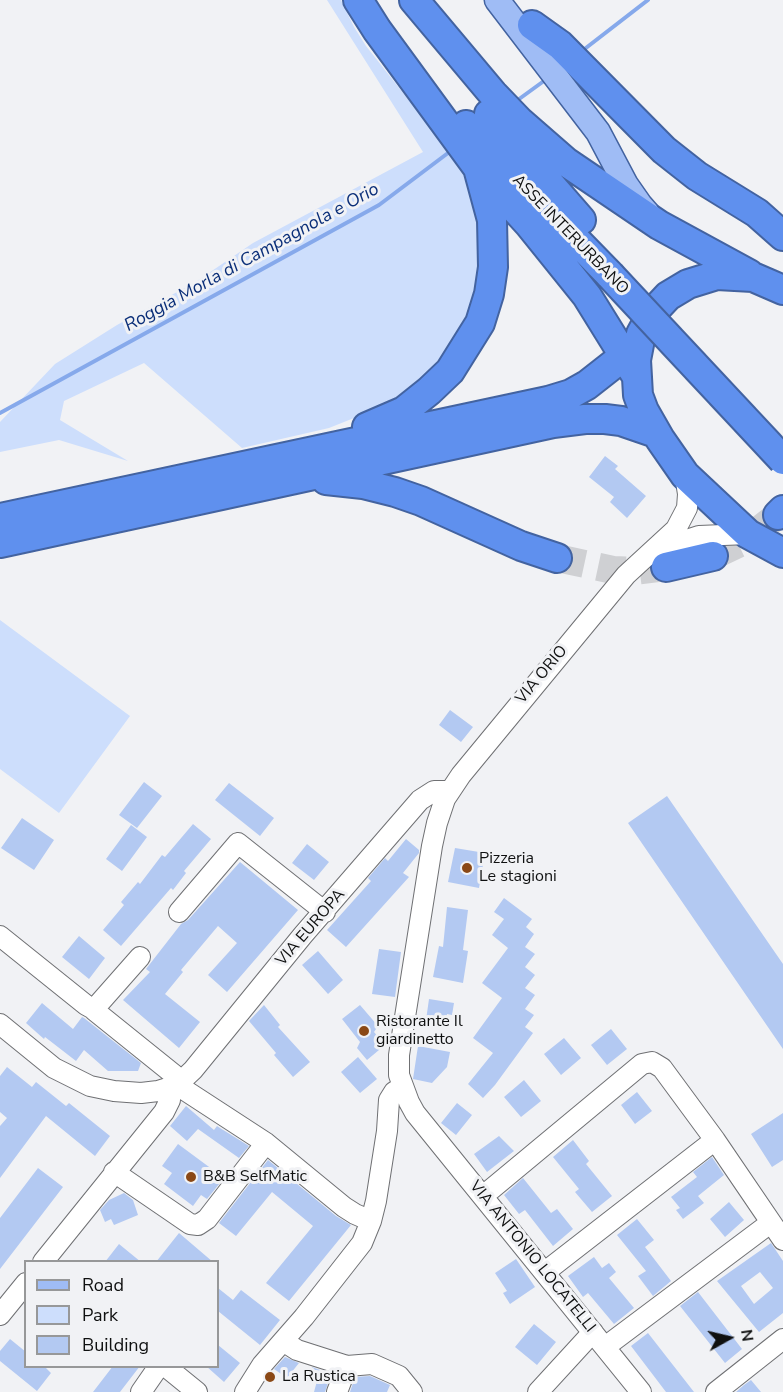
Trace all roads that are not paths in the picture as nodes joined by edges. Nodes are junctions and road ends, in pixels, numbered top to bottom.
1 (358, 0) edge
2 (370, 0) edge
3 (402, 0) edge
4 (414, 0) edge
5 (497, 0) edge
6 (542, 40) junction
7 (469, 109) junction
8 (493, 147) junction
9 (659, 225) junction
10 (783, 236) edge
11 (616, 271) junction
12 (753, 277) junction
13 (783, 290) edge
14 (633, 358) junction
15 (656, 433) junction
16 (783, 436) edge
17 (783, 460) edge
18 (685, 475) junction
19 (190, 477) junction
20 (279, 482) junction
21 (0, 518) edge
22 (748, 534) junction
23 (0, 543) edge
24 (783, 553) edge
25 (713, 556) tunnel mouth
26 (557, 558) tunnel mouth
27 (653, 565) junction
28 (450, 791) junction
29 (179, 912) dead end
30 (325, 912) junction
31 (0, 936) edge
32 (140, 957) dead end
33 (95, 1010) junction
34 (0, 1024) edge
35 (176, 1084) junction
36 (403, 1086) junction
37 (417, 1116) junction
38 (387, 1131) junction
39 (715, 1140) junction
40 (266, 1143) junction
41 (114, 1172) junction
42 (483, 1196) junction
43 (371, 1221) junction
44 (778, 1232) edge
45 (45, 1260) edge
46 (545, 1272) junction
47 (24, 1285) edge
48 (4, 1309) edge
49 (783, 1339) edge
50 (599, 1340) junction
51 (283, 1341) junction
52 (347, 1366) junction
53 (158, 1368) edge
54 (168, 1368) edge
55 (141, 1392) edge
56 (198, 1392) edge
57 (244, 1392) edge
58 (337, 1392) edge
59 (412, 1392) edge
60 (538, 1392) edge
61 (641, 1392) edge
62 (716, 1392) edge

1 - 7 highway
2 - 7 highway, ASSE INTERURBANO
3 - 7 highway, ASSE INTERURBANO
4 - 7 highway
5 - 6 main road
6 - 9 main road
6 - 10 highway
7 - 8 highway
7 - 8 highway, ASSE INTERURBANO
8 - 9 highway
8 - 11 highway, ASSE INTERURBANO
8 - 14 highway
8 - 19 highway
9 - 12 highway
11 - 16 highway, ASSE INTERURBANO
11 - 17 highway, ASSE INTERURBANO, bridge
12 - 13 highway
12 - 14 highway
14 - 15 highway
14 - 19 highway
15 - 18 highway
15 - 20 highway
18 - 22 highway
18 - 27 street, VIA ORIO
19 - 21 highway
20 - 23 highway
20 - 26 highway
22 - 24 highway
22 - 27 street, VIA ORIO
25 - 27 highway
27 - 28 street, VIA ORIO
28 - 30 street, VIA EUROPA
28 - 36 street, VIA ORIO
29 - 30 street
30 - 35 street, VIA EUROPA
31 - 33 street
32 - 33 street
33 - 35 street
34 - 35 street
35 - 40 street
35 - 41 street
36 - 37 street, VIA ANTONIO LOCATELLI
36 - 38 street
37 - 38 street
37 - 42 street, VIA ANTONIO LOCATELLI
38 - 43 street
39 - 42 street
39 - 44 street
39 - 46 street
40 - 41 street
40 - 43 street
41 - 45 street
42 - 46 street, VIA ANTONIO LOCATELLI
43 - 51 street
44 - 50 street
46 - 50 street, VIA ANTONIO LOCATELLI
47 - 48 street
49 - 62 street
50 - 60 street
50 - 61 street, VIA ANTONIO LOCATELLI
51 - 52 street
51 - 57 street
52 - 58 street
52 - 59 street
53 - 55 street
54 - 56 street

